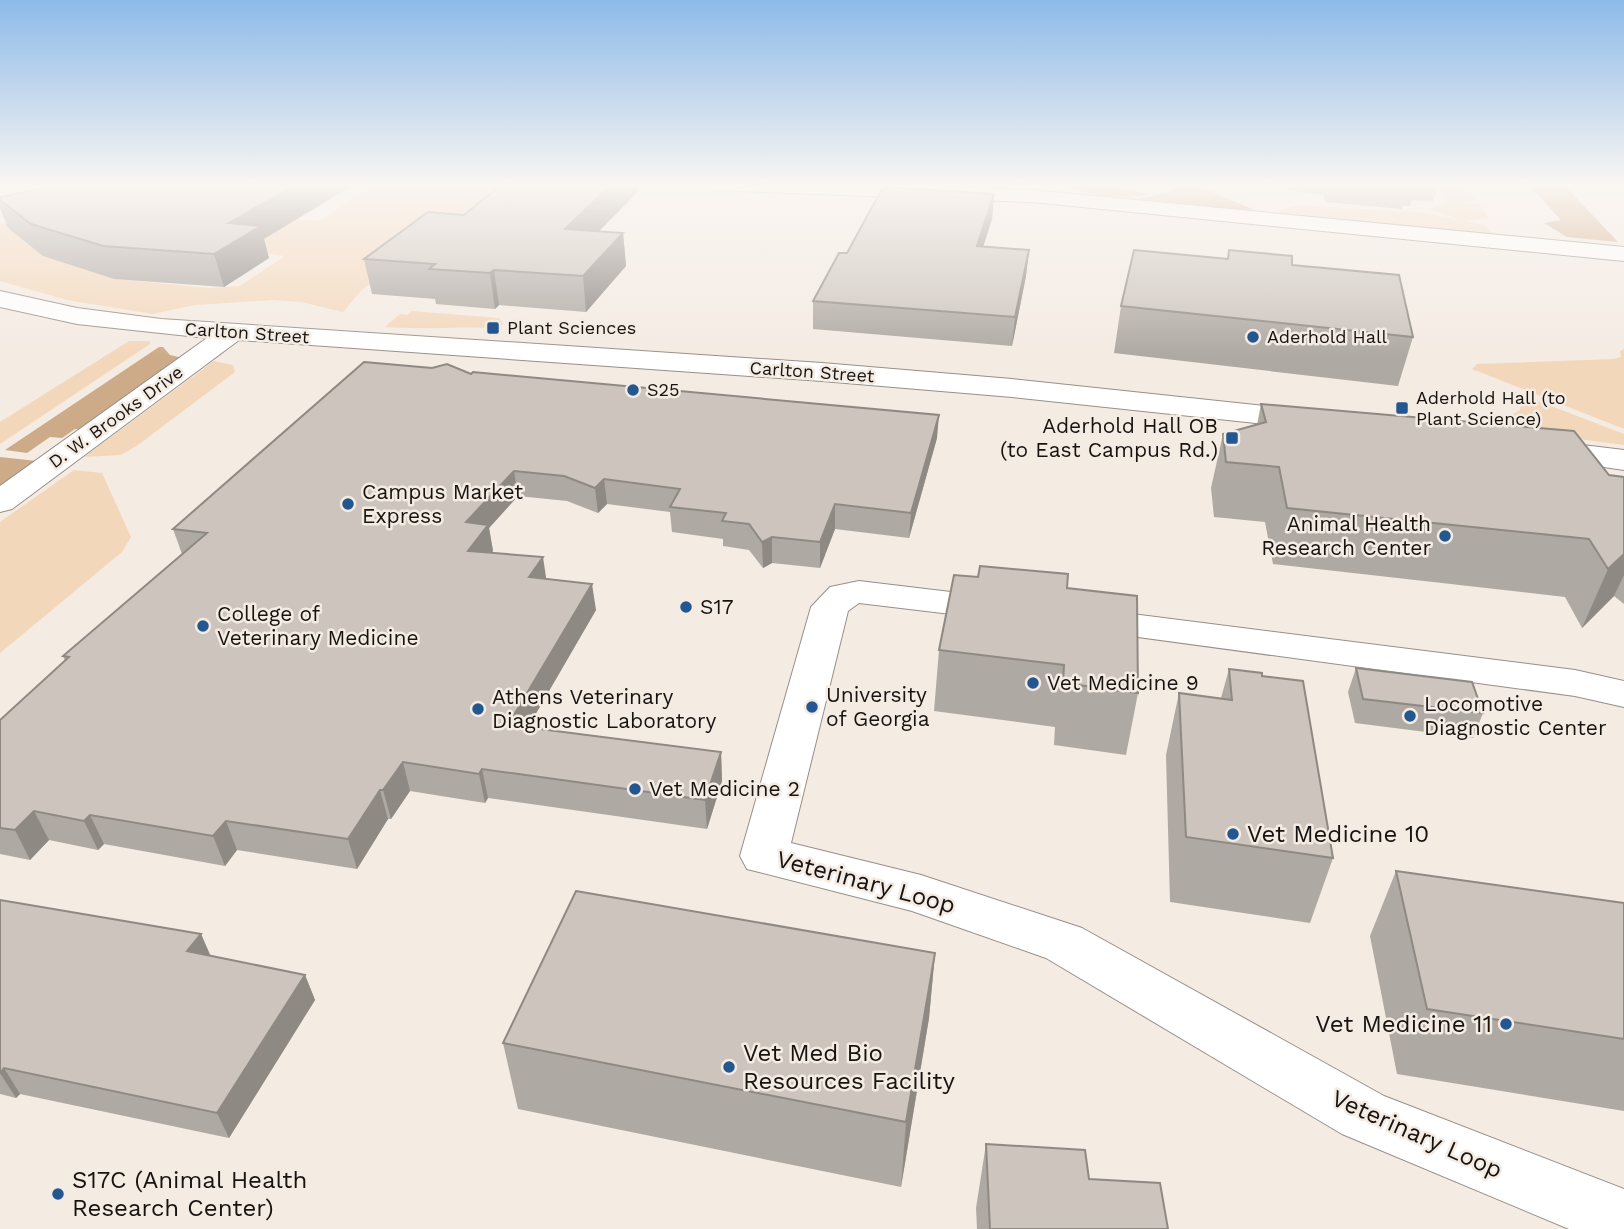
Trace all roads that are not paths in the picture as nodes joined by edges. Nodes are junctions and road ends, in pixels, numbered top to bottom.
1 (1495, 241) edge
2 (1624, 254) edge
3 (0, 299) edge
4 (28, 307) junction
5 (0, 314) edge
6 (232, 333) junction
7 (1345, 424) edge
8 (1518, 446) edge
9 (1624, 460) edge
10 (0, 502) edge
11 (1624, 694) edge
12 (1624, 1220) edge

1 - 2 street
3 - 4 street, Carlton Street
4 - 5 street
4 - 6 street, Carlton Street
6 - 7 street, Carlton Street
6 - 10 street, D. W. Brooks Drive
8 - 9 street
11 - 12 street, Veterinary Loop

